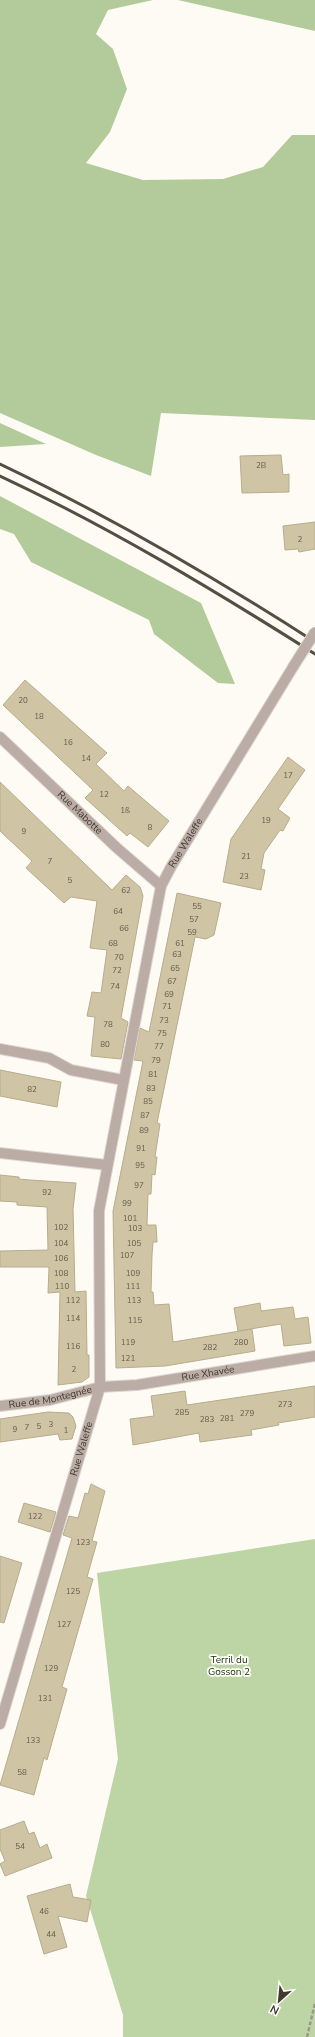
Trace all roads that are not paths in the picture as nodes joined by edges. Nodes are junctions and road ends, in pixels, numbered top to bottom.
1 (315, 632) edge
2 (0, 737) edge
3 (162, 886) junction
4 (0, 1049) edge
5 (123, 1080) junction
6 (0, 1153) edge
7 (107, 1165) junction
8 (315, 1356) edge
9 (100, 1387) junction
10 (0, 1406) edge
11 (0, 1724) edge

1 - 3 street, Rue Waleffe, bridge
2 - 3 street, Rue Mabotte
3 - 5 street, Rue Waleffe
4 - 5 street
5 - 7 street, Rue Waleffe
6 - 7 street
7 - 9 street, Rue Waleffe
8 - 9 street, Rue Xhavée
9 - 10 street, Rue de Montegnée
9 - 11 street, Rue Waleffe

